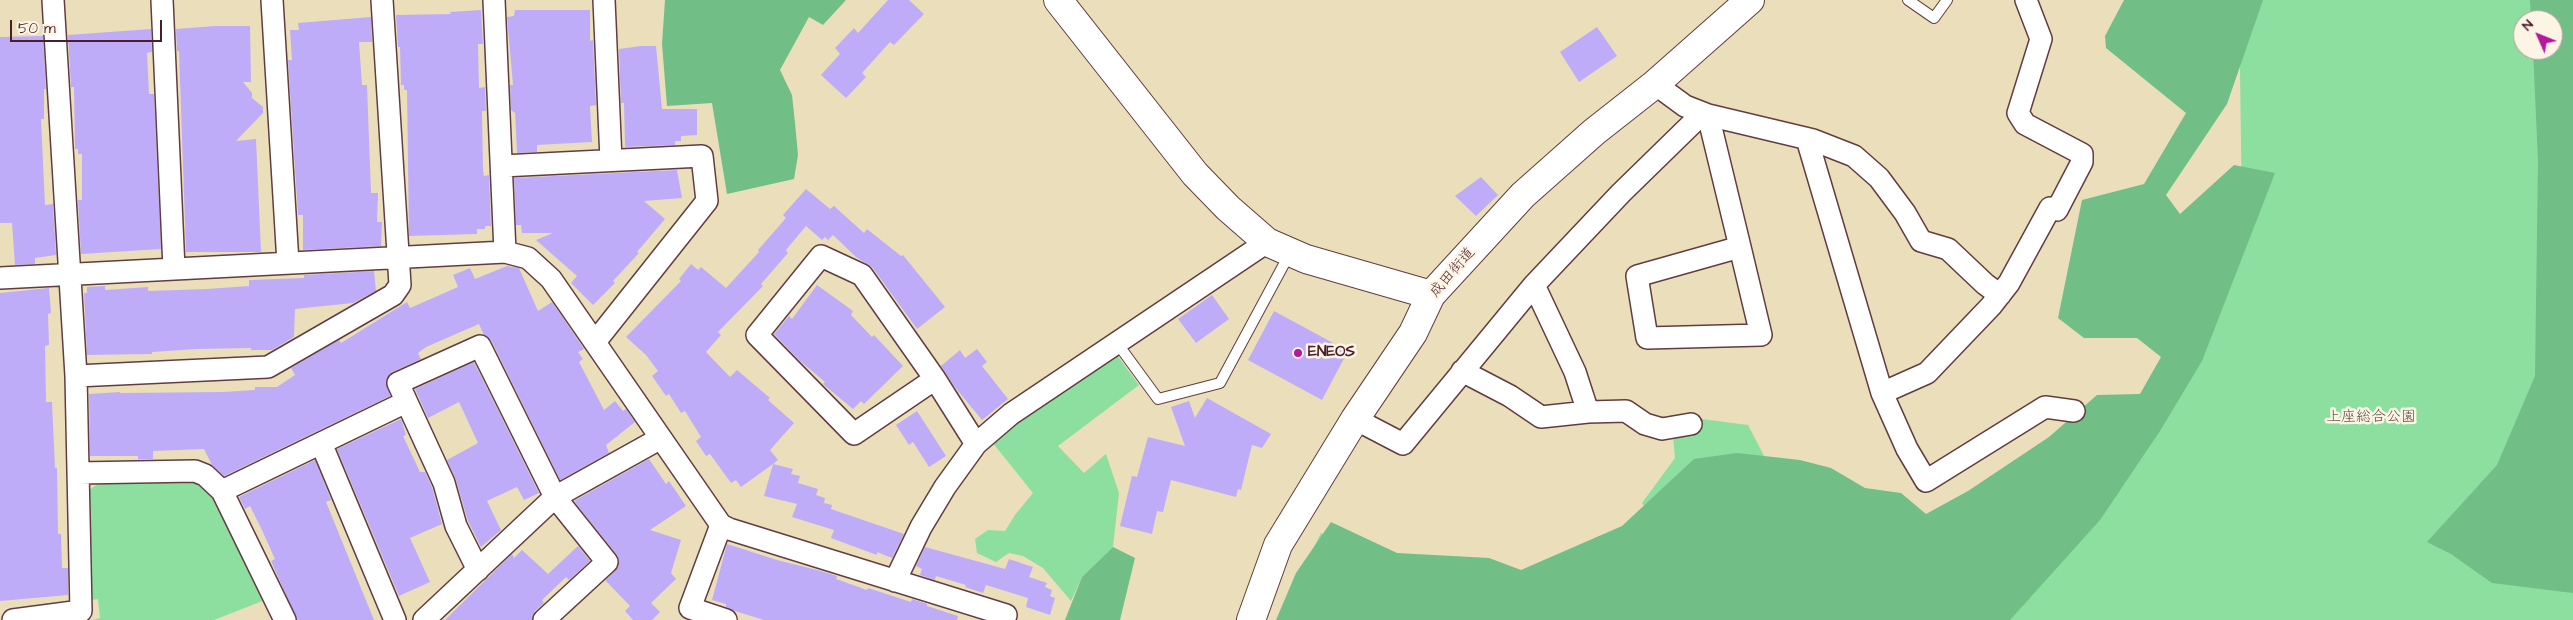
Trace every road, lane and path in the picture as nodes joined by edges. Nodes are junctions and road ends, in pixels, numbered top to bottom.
1 (53, 0) edge
2 (162, 0) edge
3 (272, 0) edge
4 (382, 0) edge
5 (494, 0) edge
6 (604, 0) edge
7 (1058, 0) edge
8 (1750, 0) edge
9 (1908, 0) edge
10 (1947, 0) edge
11 (2026, 0) edge
12 (1655, 84) junction
13 (1705, 114) junction
14 (1807, 139) junction
15 (612, 160) junction
16 (502, 166) junction
17 (1279, 247) junction
18 (1740, 247) junction
19 (505, 252) junction
20 (398, 258) junction
21 (288, 263) junction
22 (174, 269) junction
23 (68, 274) junction
24 (0, 278) edge
25 (1534, 285) junction
26 (1431, 295) junction
27 (2000, 295) junction
28 (595, 342) junction
29 (1117, 343) junction
30 (1462, 372) junction
31 (76, 376) junction
32 (935, 379) junction
33 (1882, 393) junction
34 (406, 402) junction
35 (2074, 411) dead end
36 (1588, 412) junction
37 (1355, 419) junction
38 (1691, 424) dead end
39 (661, 438) junction
40 (321, 443) junction
41 (976, 444) junction
42 (78, 473) junction
43 (222, 491) junction
44 (555, 497) junction
45 (721, 525) junction
46 (478, 570) junction
47 (895, 581) junction
48 (428, 619) edge
49 (13, 620) edge
50 (285, 620) edge
51 (395, 620) edge
52 (544, 620) edge
53 (726, 620) edge
54 (1004, 620) edge
55 (1251, 620) edge

1 - 23 street
2 - 22 street
3 - 21 street
4 - 20 street
5 - 16 street
6 - 15 street
7 - 17 main road
8 - 12 main road, 成田街道
9 - 10 lane
11 - 27 street
12 - 13 street
12 - 26 main road, 成田街道
13 - 14 street
13 - 18 street
13 - 25 street
14 - 27 street
14 - 33 street
15 - 16 street
15 - 28 street
16 - 19 street
17 - 26 main road
17 - 29 street
17 - 29 lane
18 - 18 street
19 - 20 street
19 - 28 street
20 - 21 street
20 - 31 street
21 - 22 street
22 - 23 street
23 - 24 street
23 - 31 street
25 - 30 street
25 - 36 street
26 - 37 main road, 成田街道
27 - 33 street
28 - 39 street
29 - 41 street
30 - 36 street
30 - 37 street
31 - 42 street
32 - 32 street
32 - 41 street
33 - 35 street
34 - 40 street
34 - 44 street
34 - 46 street
36 - 38 street
37 - 55 main road, 成田街道
39 - 44 street
39 - 45 street
40 - 43 street
40 - 51 street
41 - 47 street
42 - 43 street
42 - 49 street
43 - 50 street
44 - 46 street
44 - 52 street
45 - 47 street
45 - 53 street
46 - 48 street
47 - 54 street

